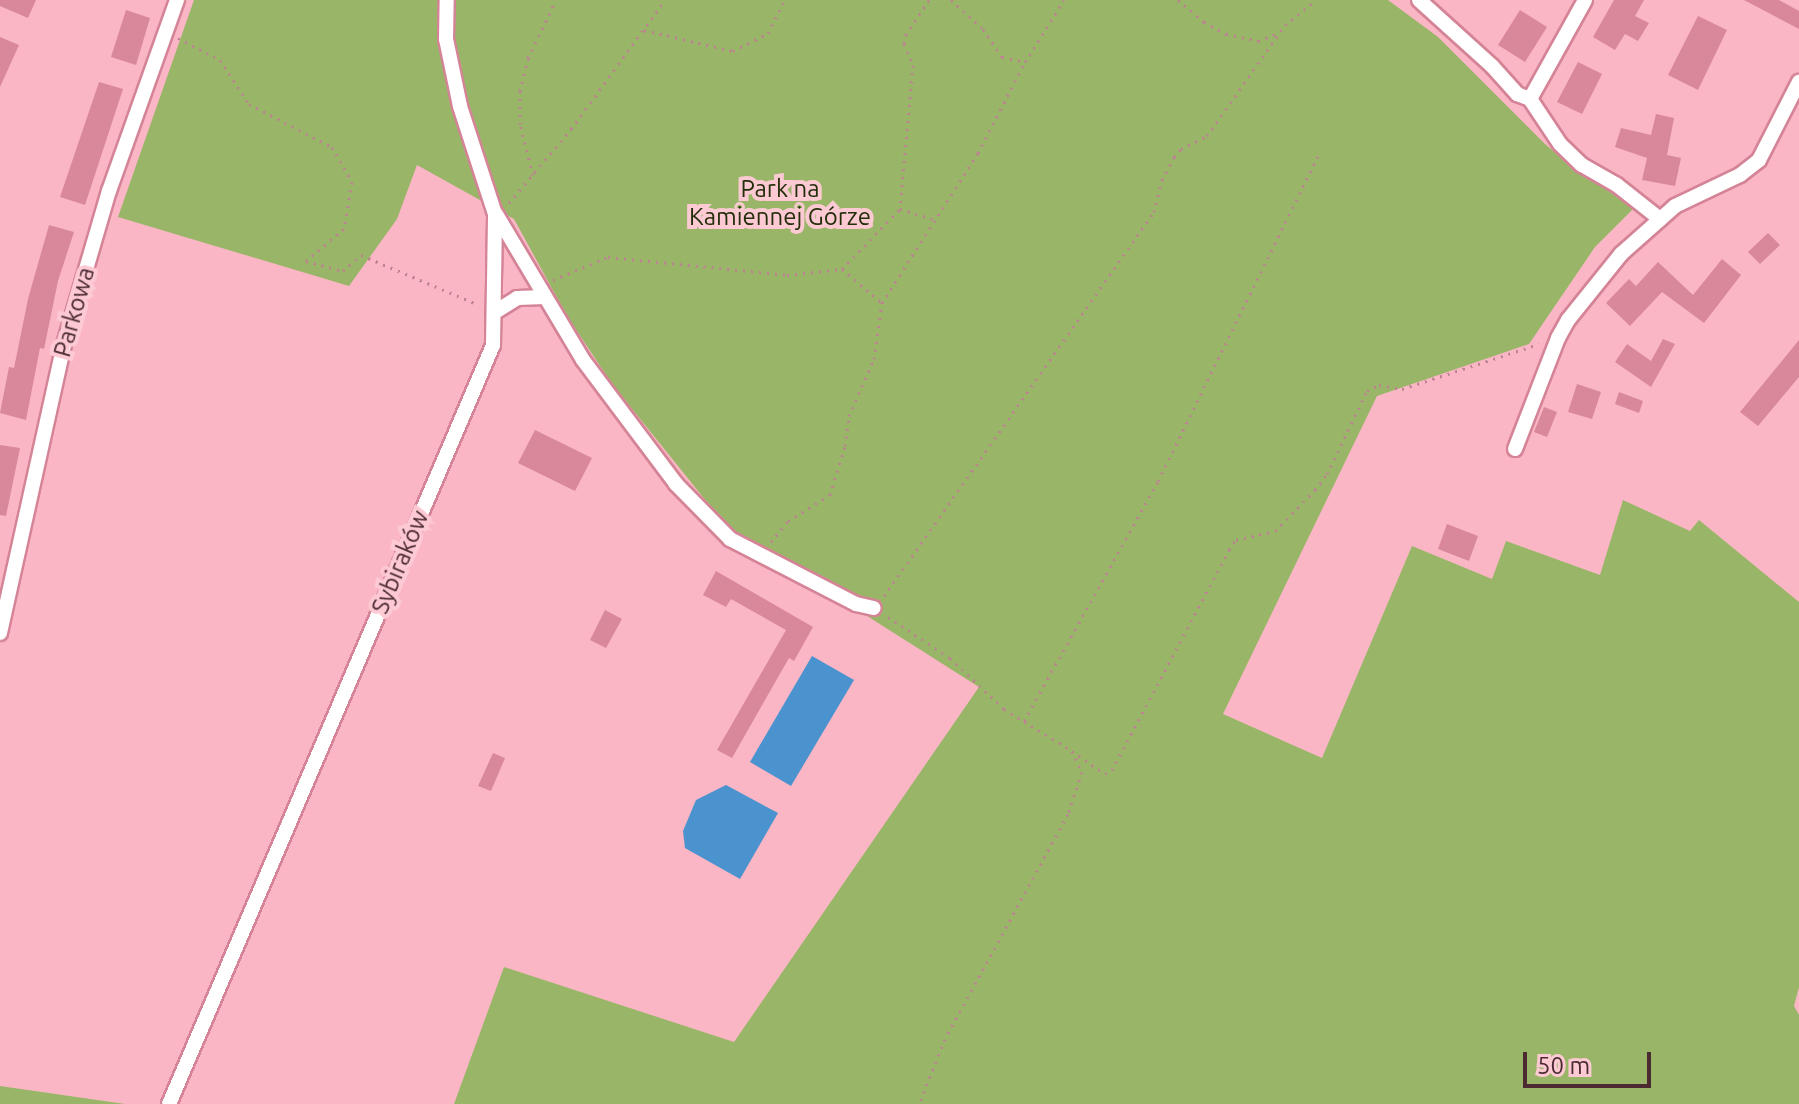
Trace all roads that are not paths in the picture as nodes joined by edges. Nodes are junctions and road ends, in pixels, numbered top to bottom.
1 (177, 0) edge
2 (447, 0) edge
3 (1419, 0) edge
4 (1585, 0) edge
5 (1799, 82) edge
6 (1530, 99) junction
7 (495, 214) junction
8 (1660, 219) junction
9 (542, 292) junction
10 (495, 312) junction
11 (1515, 449) dead end
12 (874, 608) road end
13 (0, 633) edge
14 (169, 1104) edge

1 - 13 street, Parkowa
2 - 7 street, Sybiraków
3 - 6 street
4 - 6 street
5 - 8 street
6 - 8 street
7 - 9 street
7 - 10 street, Sybiraków
8 - 11 street
9 - 10 street
9 - 12 street
10 - 14 street, Sybiraków

